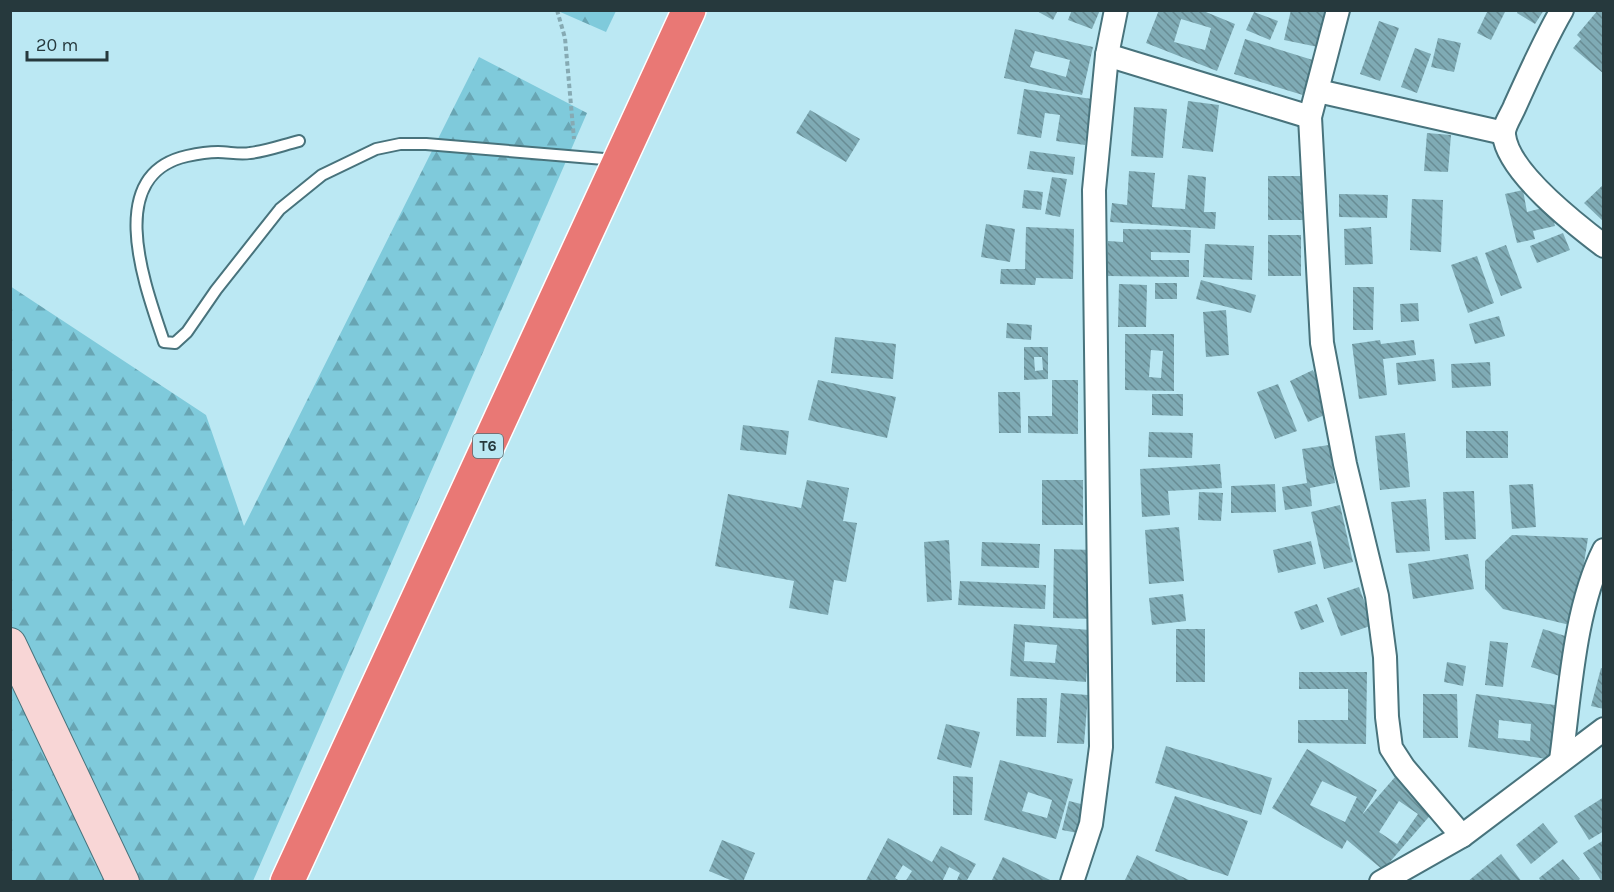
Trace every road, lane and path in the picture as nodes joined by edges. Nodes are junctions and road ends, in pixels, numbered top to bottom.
1 (557, 10) edge
2 (689, 10) edge
3 (1116, 10) edge
4 (1338, 10) edge
5 (1562, 10) edge
6 (1107, 55) junction
7 (1318, 91) junction
8 (1310, 117) junction
9 (1504, 133) junction
10 (299, 141) dead end
11 (576, 155) junction
12 (619, 160) junction
13 (1604, 246) edge
14 (1604, 550) edge
15 (10, 644) edge
16 (1604, 729) edge
17 (1561, 760) junction
18 (1462, 836) junction
19 (123, 882) edge
20 (287, 882) edge
21 (1072, 882) edge
22 (1381, 882) edge

1 - 11 path
2 - 12 highway, T6
3 - 6 street
4 - 7 street
5 - 9 street
6 - 8 street
6 - 21 street
7 - 8 street
7 - 9 street
8 - 18 street
9 - 13 street
10 - 11 lane
11 - 12 lane
12 - 20 highway, T6
14 - 17 street
15 - 19 street
16 - 17 street
17 - 18 street
18 - 22 street

